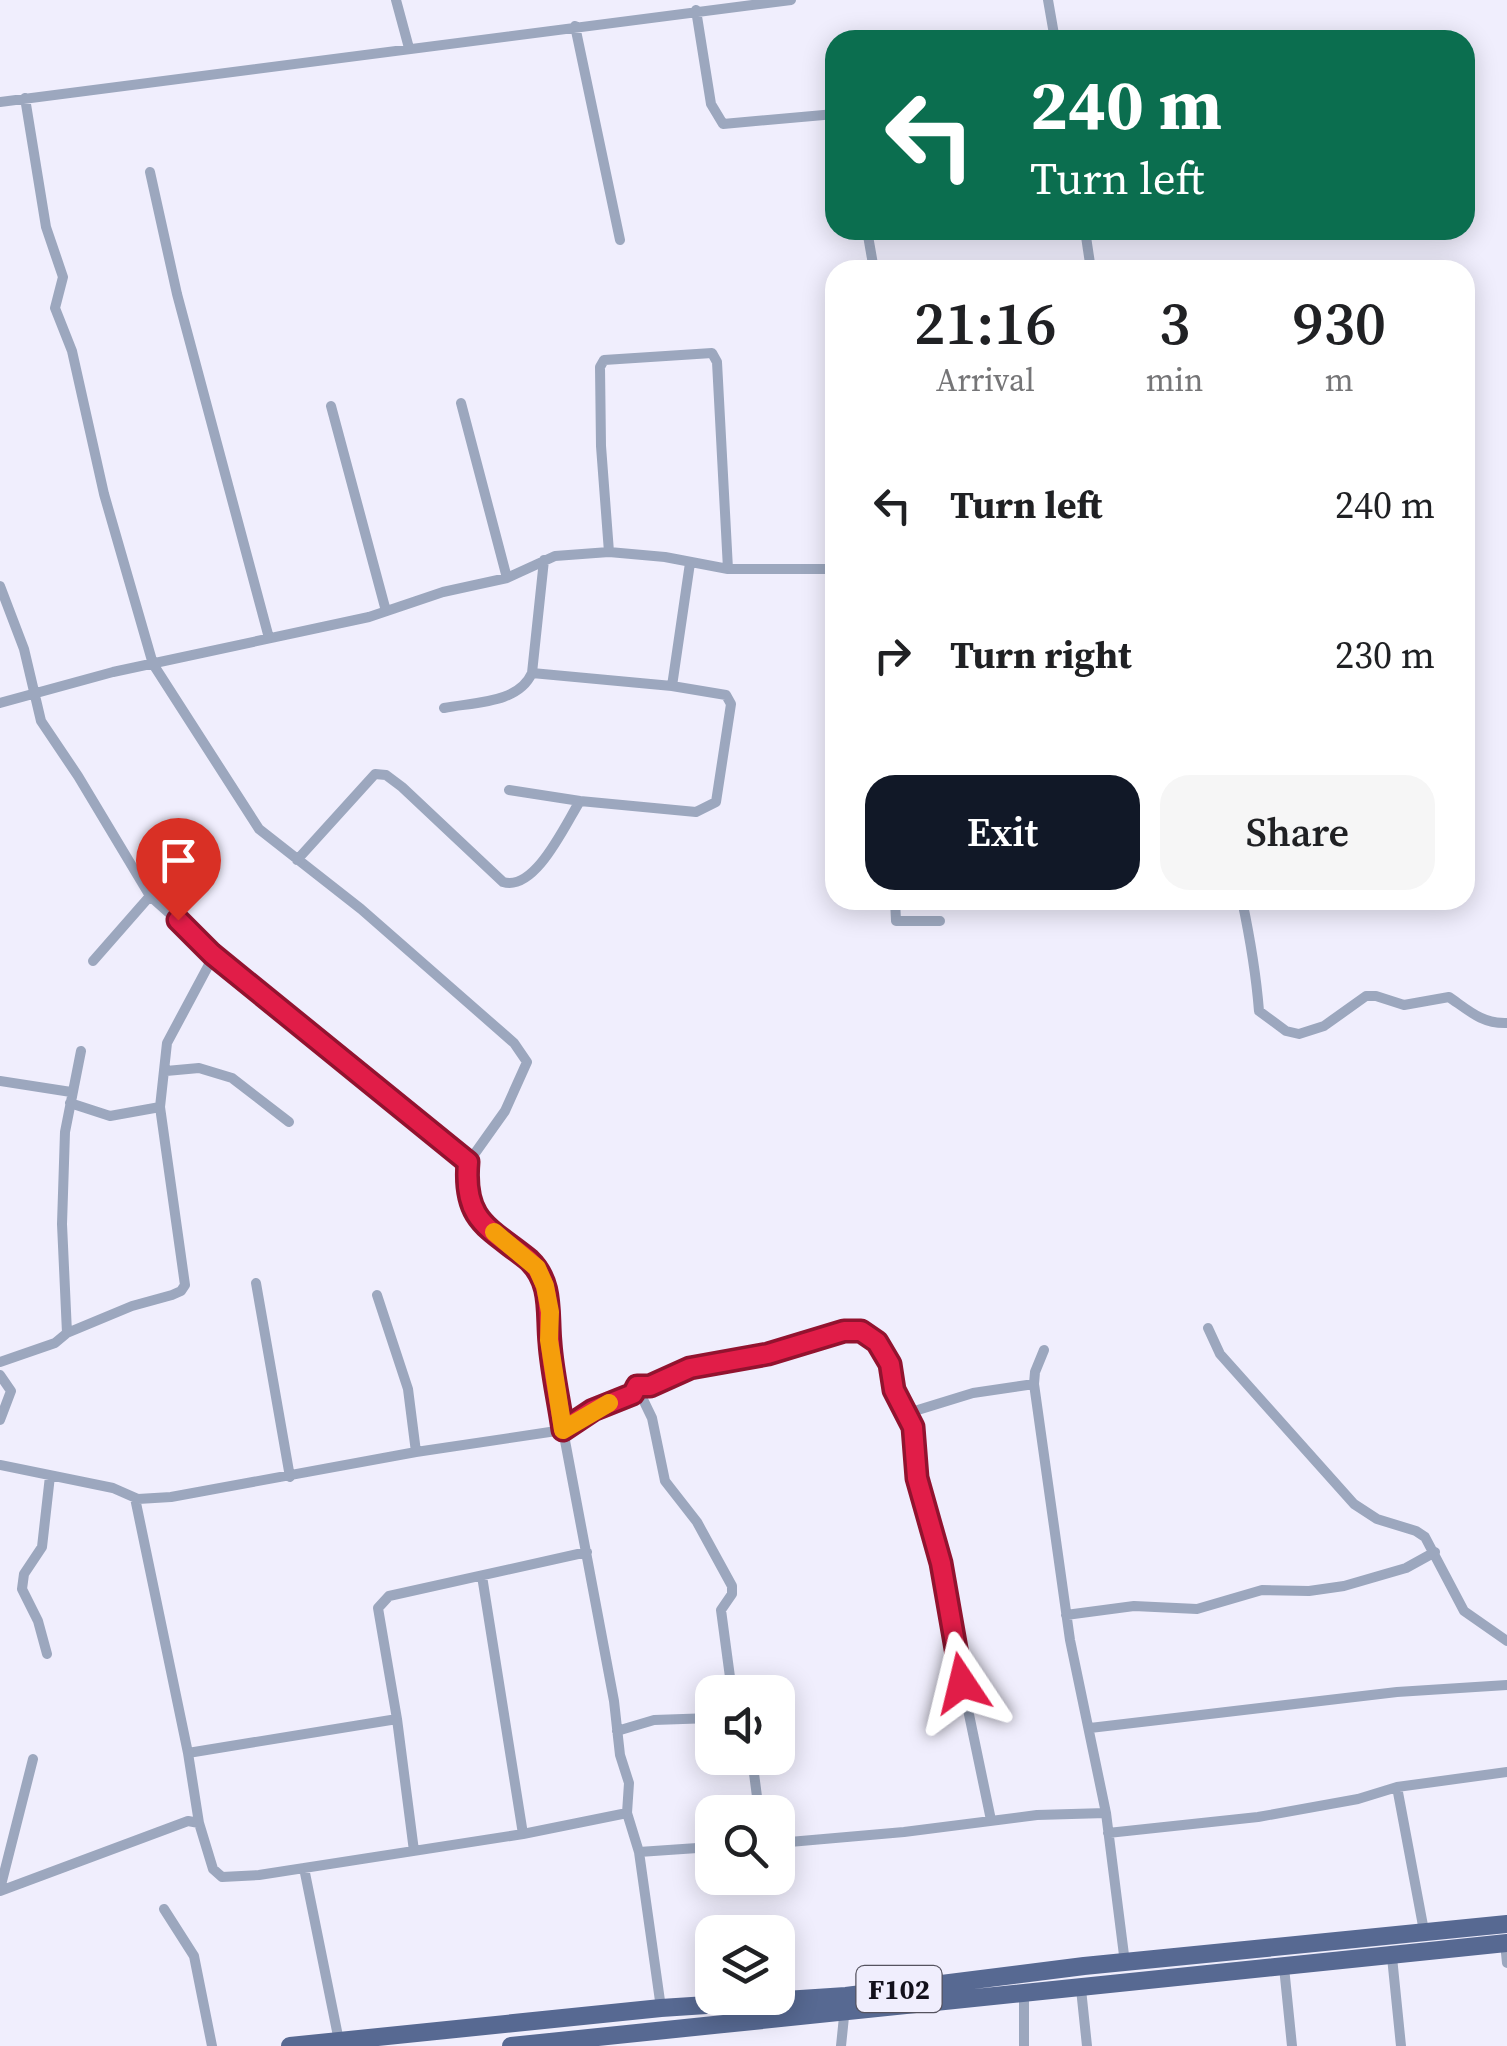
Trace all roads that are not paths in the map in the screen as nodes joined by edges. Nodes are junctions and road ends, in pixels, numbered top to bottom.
1 (396, 0) edge
2 (791, 0) edge
3 (1048, 0) edge
4 (696, 10) junction
5 (575, 26) junction
6 (1053, 30) edge
7 (409, 48) junction
8 (25, 98) junction
9 (0, 102) edge
10 (825, 115) edge
11 (150, 172) dead end
12 (620, 240) dead end
13 (460, 403) dead end
14 (331, 406) dead end
15 (609, 552) junction
16 (544, 560) junction
17 (690, 563) junction
18 (728, 569) junction
19 (825, 570) edge
20 (506, 578) junction
21 (0, 586) edge
22 (386, 612) junction
23 (270, 638) junction
24 (153, 664) junction
25 (532, 672) junction
26 (672, 686) junction
27 (33, 693) junction
28 (0, 703) edge
29 (444, 708) dead end
30 (509, 790) dead end
31 (580, 801) junction
32 (298, 860) junction
33 (150, 896) junction
34 (896, 910) edge
35 (1244, 910) edge
36 (940, 922) dead end
37 (212, 954) junction
38 (92, 961) dead end
39 (1507, 1024) edge
40 (81, 1051) dead end
41 (166, 1071) junction
42 (0, 1081) edge
43 (70, 1098) junction
44 (160, 1107) junction
45 (289, 1122) dead end
46 (468, 1162) junction
47 (256, 1283) dead end
48 (377, 1295) dead end
49 (1208, 1328) dead end
50 (68, 1333) junction
51 (1044, 1350) dead end
52 (0, 1362) edge
53 (0, 1374) edge
54 (1034, 1384) junction
55 (637, 1386) junction
56 (908, 1413) junction
57 (0, 1420) edge
58 (563, 1430) junction
59 (416, 1452) junction
60 (0, 1465) edge
61 (50, 1476) junction
62 (290, 1477) junction
63 (134, 1498) junction
64 (586, 1552) junction
65 (1435, 1552) junction
66 (482, 1576) junction
67 (1066, 1615) junction
68 (1507, 1641) edge
69 (48, 1654) dead end
70 (730, 1675) edge
71 (1507, 1685) edge
72 (398, 1718) junction
73 (695, 1719) edge
74 (1090, 1728) junction
75 (617, 1732) junction
76 (188, 1753) junction
77 (33, 1759) dead end
78 (1507, 1772) edge
79 (1397, 1787) junction
80 (627, 1813) junction
81 (1106, 1813) junction
82 (990, 1820) junction
83 (199, 1823) junction
84 (1108, 1832) junction
85 (523, 1834) junction
86 (795, 1842) edge
87 (695, 1848) edge
88 (414, 1851) junction
89 (639, 1852) junction
90 (304, 1868) junction
91 (0, 1890) edge
92 (164, 1909) dead end
93 (1424, 1931) junction
94 (1506, 1936) edge
95 (1392, 1957) junction
96 (1126, 1963) junction
97 (1507, 1963) edge
98 (1284, 1967) junction
99 (1082, 1989) junction
100 (1024, 1995) junction
101 (845, 2005) junction
102 (660, 2008) junction
103 (339, 2041) junction
104 (212, 2046) edge
105 (290, 2046) edge
106 (511, 2046) edge
107 (841, 2046) edge
108 (1024, 2046) edge
109 (1087, 2046) edge
110 (1292, 2046) edge
111 (1400, 2046) edge

1 - 7 street
2 - 4 street
3 - 6 street
4 - 5 street
4 - 10 street
5 - 7 street
5 - 12 street
7 - 8 street
8 - 9 street
8 - 24 street
11 - 23 street
13 - 20 street
14 - 22 street
15 - 16 street
15 - 17 street
15 - 18 street
16 - 20 street
16 - 25 street
17 - 18 street
17 - 26 street
18 - 19 street
20 - 22 street
21 - 27 street
22 - 23 street
23 - 24 street
24 - 27 street
24 - 32 street
25 - 26 street
25 - 29 street
26 - 31 street
27 - 28 street
27 - 33 street
30 - 31 street
31 - 32 street
32 - 46 street
33 - 37 street
33 - 38 street
34 - 36 street
35 - 39 street
37 - 41 street
37 - 46 street
40 - 43 street
41 - 44 street
41 - 45 street
42 - 43 street
43 - 44 street
43 - 50 street
44 - 50 street
46 - 58 street
47 - 62 street
48 - 59 street
49 - 65 street
50 - 52 street
51 - 54 street
53 - 57 street
54 - 56 street
54 - 67 street
55 - 56 street
55 - 58 street
55 - 70 street
56 - 82 street
58 - 59 street
58 - 64 street
59 - 62 street
60 - 61 street
61 - 63 street
61 - 69 street
62 - 63 street
63 - 76 street
64 - 66 street
64 - 75 street
65 - 67 street
65 - 68 street
66 - 72 street
66 - 85 street
67 - 74 street
71 - 74 street
72 - 76 street
72 - 88 street
73 - 75 street
74 - 81 street
75 - 80 street
76 - 83 street
77 - 91 street
78 - 79 street
79 - 84 street
79 - 93 street
80 - 85 street
80 - 89 street
81 - 82 street
81 - 84 street
82 - 86 street
83 - 90 street
83 - 91 street
84 - 96 street
85 - 88 street
87 - 89 street
88 - 90 street
89 - 102 street
90 - 103 street
92 - 104 street
93 - 94 main road, F102
93 - 96 main road, F102
94 - 95 main road, F102
94 - 97 street
95 - 98 main road, F102
95 - 111 street
96 - 101 main road, F102
98 - 99 main road, F102
98 - 110 street
99 - 100 main road, F102
99 - 109 street
100 - 101 main road, F102
100 - 108 street
101 - 102 main road, F102
101 - 106 main road, F102
101 - 107 street
102 - 103 main road, F102
103 - 105 main road, F102

